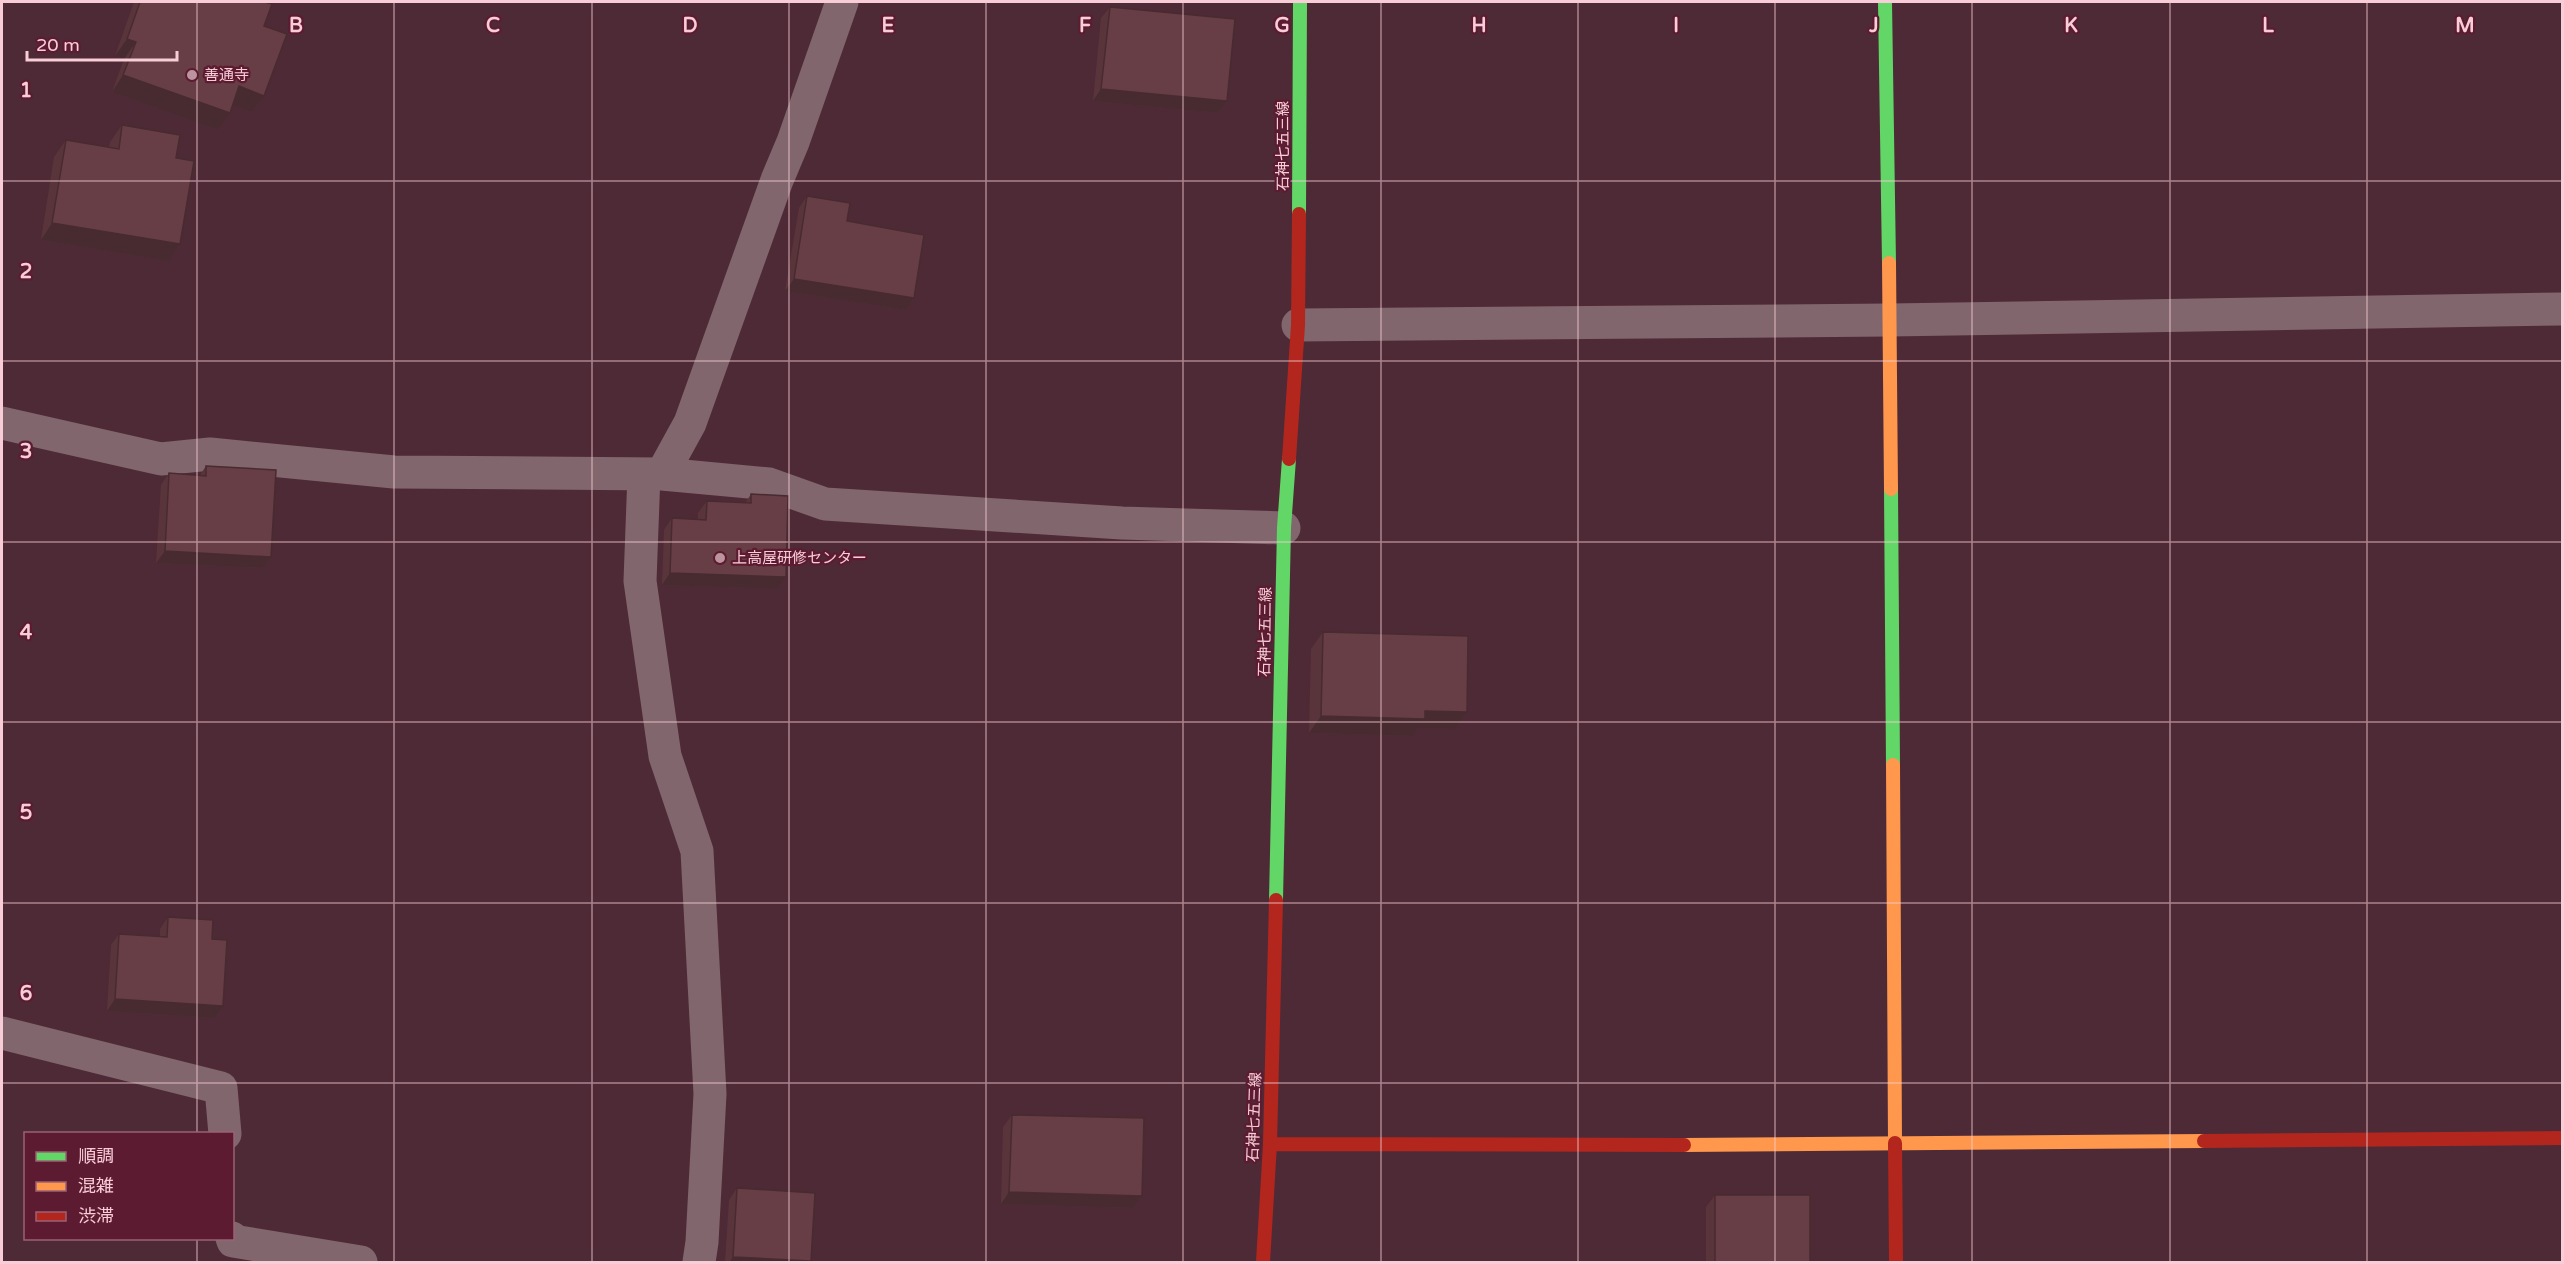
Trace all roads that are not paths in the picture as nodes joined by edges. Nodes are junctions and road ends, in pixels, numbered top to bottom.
1 (842, 2) edge
2 (1300, 2) edge
3 (1885, 2) edge
4 (2562, 309) edge
5 (1890, 320) junction
6 (1298, 325) junction
7 (2, 423) edge
8 (653, 474) junction
9 (1284, 528) junction
10 (2, 1033) edge
11 (225, 1132) edge
12 (2562, 1138) edge
13 (1895, 1143) junction
14 (1270, 1144) junction
15 (233, 1240) edge
16 (361, 1263) edge
17 (699, 1263) edge
18 (1263, 1263) edge
19 (1896, 1263) edge

1 - 8 street
2 - 6 street, 石神七五三線
3 - 5 street
4 - 5 street
5 - 6 street
5 - 13 street
6 - 9 street, 石神七五三線
7 - 8 street
8 - 9 street
8 - 17 street
9 - 14 street, 石神七五三線
10 - 11 street
12 - 13 street
13 - 14 street
13 - 19 street
14 - 18 street, 石神七五三線
15 - 16 street

